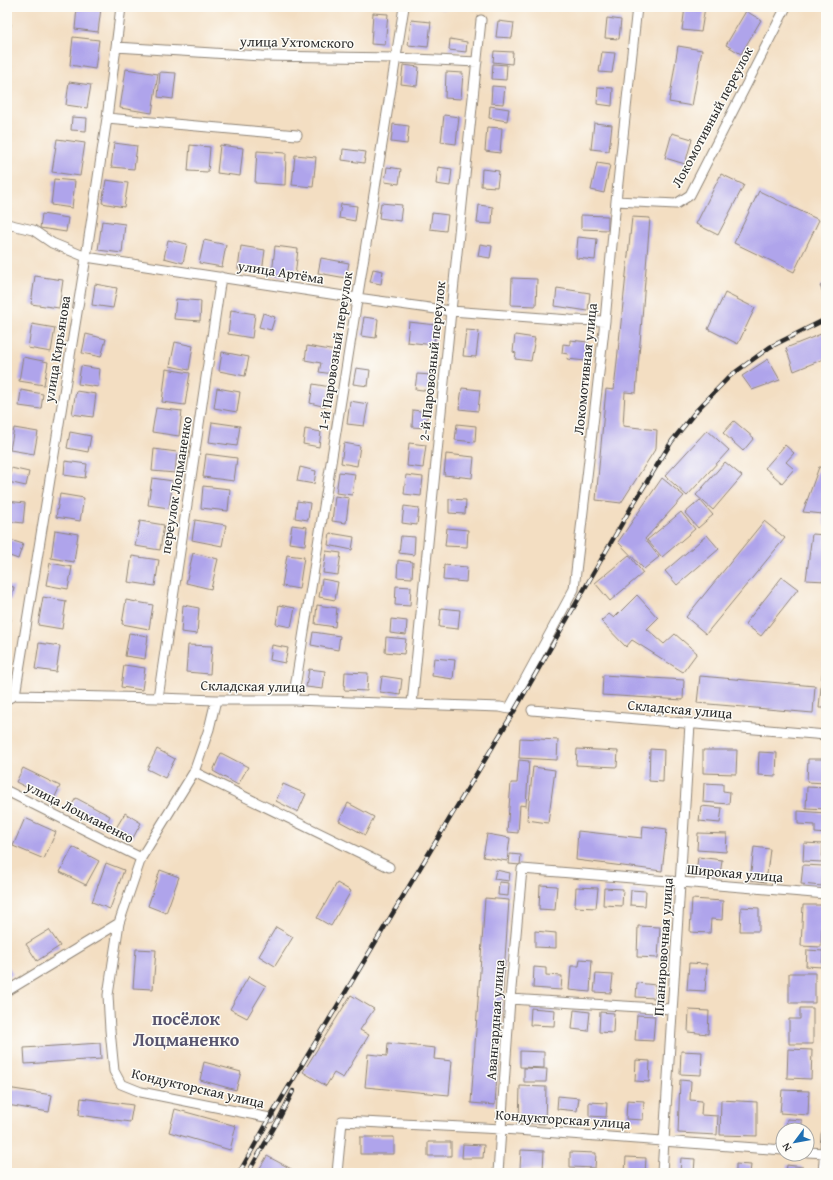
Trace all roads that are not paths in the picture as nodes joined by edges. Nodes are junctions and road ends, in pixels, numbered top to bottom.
1 (121, 7) edge
2 (404, 7) edge
3 (637, 7) edge
4 (786, 7) edge
5 (481, 20) dead end
6 (116, 47) junction
7 (395, 58) junction
8 (477, 62) junction
9 (107, 118) junction
10 (297, 135) dead end
11 (616, 201) junction
12 (7, 224) edge
13 (86, 257) junction
14 (221, 277) junction
15 (357, 298) junction
16 (450, 311) junction
17 (605, 321) junction
18 (11, 697) edge
19 (158, 698) junction
20 (216, 700) junction
21 (293, 700) junction
22 (412, 704) junction
23 (500, 707) joint
24 (532, 710) dead end
25 (690, 724) junction
26 (826, 735) edge
27 (194, 772) junction
28 (7, 791) edge
29 (141, 858) junction
30 (389, 867) dead end
31 (522, 868) joint
32 (681, 882) junction
33 (826, 894) edge
34 (119, 923) junction
35 (7, 991) edge
36 (510, 999) junction
37 (672, 1009) junction
38 (270, 1118) dead end
39 (502, 1129) junction
40 (826, 1135) edge
41 (666, 1140) junction
42 (775, 1149) edge
43 (815, 1152) edge
44 (825, 1153) edge
45 (337, 1173) edge
46 (498, 1173) edge
47 (662, 1173) edge
48 (823, 1173) edge

1 - 6 street, улица Кирьянова
2 - 7 street, 1-й Паровозный переулок
3 - 11 street, Локомотивная улица
4 - 11 street, Локомотивный переулок
5 - 8 street, 2-й Паровозный переулок
6 - 7 street, улица Ухтомского
6 - 9 street, улица Кирьянова
7 - 8 street, улица Ухтомского
7 - 15 street, 1-й Паровозный переулок
8 - 16 street, 2-й Паровозный переулок
9 - 10 street
9 - 13 street, улица Кирьянова
11 - 17 street, Локомотивная улица
12 - 13 street, улица Артёма
13 - 14 street, улица Артёма
13 - 18 street, улица Кирьянова
14 - 15 street, улица Артёма
14 - 19 street, переулок Лоцманенко
15 - 16 street, улица Артёма
15 - 21 street, 1-й Паровозный переулок
16 - 17 street, улица Артёма
16 - 22 street, 2-й Паровозный переулок
17 - 23 street, Локомотивная улица
18 - 19 street, Складская улица
19 - 20 street, Складская улица
20 - 21 street, Складская улица
20 - 27 street, Кондукторская улица
21 - 22 street, Складская улица
22 - 23 street, Складская улица
24 - 25 street, Складская улица
25 - 26 street, Складская улица
25 - 32 street, Планировочная улица
27 - 29 street, Кондукторская улица
27 - 30 street
28 - 29 street, улица Лоцманенко
29 - 34 street, Кондукторская улица
31 - 32 street, Широкая улица
31 - 36 street, Авангардная улица
32 - 33 street, Широкая улица
32 - 37 street, Планировочная улица
34 - 35 street
34 - 38 street, Кондукторская улица
36 - 37 street
36 - 39 street, Авангардная улица
37 - 41 street, Планировочная улица
39 - 41 street, Кондукторская улица
39 - 45 street, Кондукторская улица
39 - 46 street, Авангардная улица
40 - 44 street
41 - 42 street, Кондукторская улица
41 - 47 street, Планировочная улица
43 - 44 street
44 - 48 street

